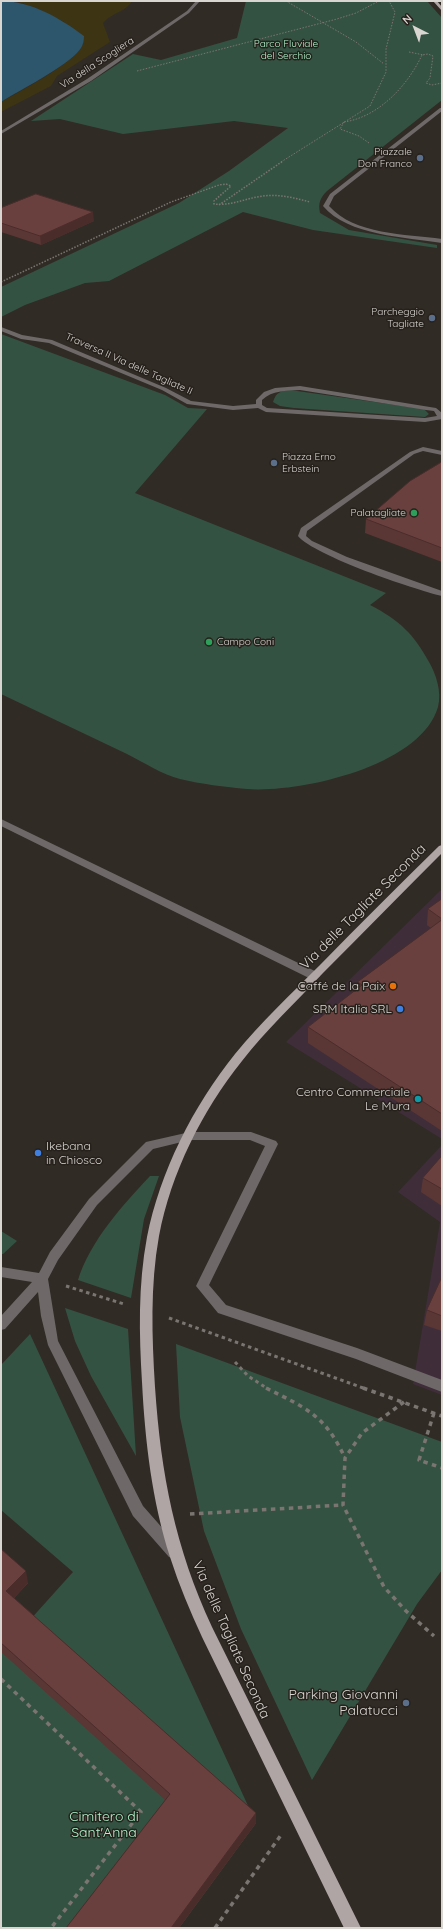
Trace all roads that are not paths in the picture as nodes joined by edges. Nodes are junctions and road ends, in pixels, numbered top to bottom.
1 (198, 1) edge
2 (435, 1) edge
3 (442, 10) edge
4 (442, 109) edge
5 (1, 134) edge
6 (442, 241) edge
7 (1, 329) edge
8 (259, 406) junction
9 (441, 417) edge
10 (442, 453) edge
11 (442, 594) edge
12 (1, 822) edge
13 (442, 848) edge
14 (315, 976) junction
15 (190, 1136) junction
16 (1, 1272) edge
17 (42, 1279) junction
18 (1, 1325) edge
19 (442, 1386) edge
20 (176, 1554) junction
21 (353, 1928) edge

1 - 5 street, Via della Scogliera
2 - 3 main road
4 - 6 street
7 - 8 street, Traversa II Via delle Tagliate II
8 - 9 street, Traversa II Via delle Tagliate II
8 - 9 street
10 - 11 street
12 - 14 street
13 - 14 main road, Via delle Tagliate Seconda
14 - 15 main road, Via delle Tagliate Seconda
15 - 17 street
15 - 19 street
15 - 20 main road, Via delle Tagliate Seconda
16 - 17 street
17 - 18 street
17 - 20 street
20 - 21 main road, Via delle Tagliate Seconda

